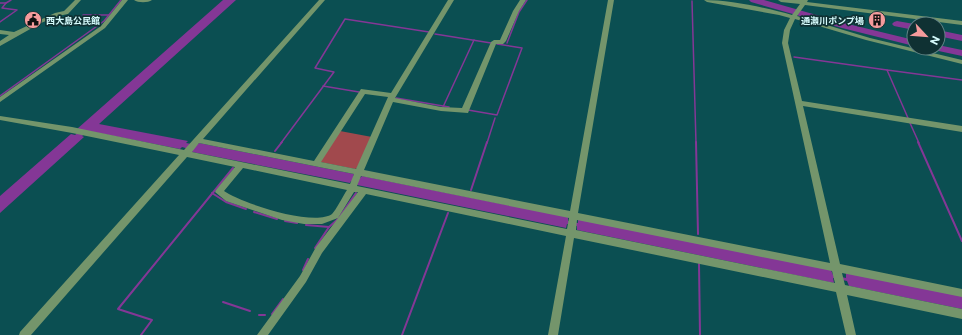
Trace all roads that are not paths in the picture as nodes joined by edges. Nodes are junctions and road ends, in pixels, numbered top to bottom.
1 (78, 0) edge
2 (125, 0) edge
3 (137, 0) edge
4 (149, 0) edge
5 (322, 0) edge
6 (451, 0) edge
7 (523, 0) edge
8 (611, 0) edge
9 (706, 0) edge
10 (781, 0) edge
11 (805, 2) edge
12 (796, 13) junction
13 (962, 23) edge
14 (0, 32) edge
15 (15, 34) junction
16 (0, 44) edge
17 (962, 62) edge
18 (392, 98) junction
19 (0, 100) edge
20 (799, 103) junction
21 (0, 118) edge
22 (962, 129) edge
23 (197, 141) junction
24 (186, 153) junction
25 (316, 164) junction
26 (241, 165) junction
27 (355, 180) junction
28 (364, 191) junction
29 (572, 224) junction
30 (838, 278) junction
31 (962, 293) edge
32 (962, 314) edge
33 (24, 335) edge
34 (262, 335) edge
35 (552, 335) edge
36 (851, 335) edge

1 - 15 street
2 - 19 street
3 - 4 street
5 - 23 street
6 - 18 street
7 - 18 street
8 - 29 street
9 - 12 street
10 - 11 street
11 - 12 street
11 - 13 street
12 - 17 street
12 - 20 street
14 - 15 street
15 - 16 street
18 - 25 street
18 - 27 street
20 - 22 street
20 - 30 street
21 - 24 street
23 - 24 street
23 - 25 street
24 - 26 street
24 - 33 street
25 - 27 street
26 - 27 street
26 - 27 street
27 - 28 street
27 - 29 street
28 - 29 street
28 - 34 street
29 - 30 street
29 - 30 street
29 - 35 street
30 - 31 street
30 - 32 street
30 - 36 street

